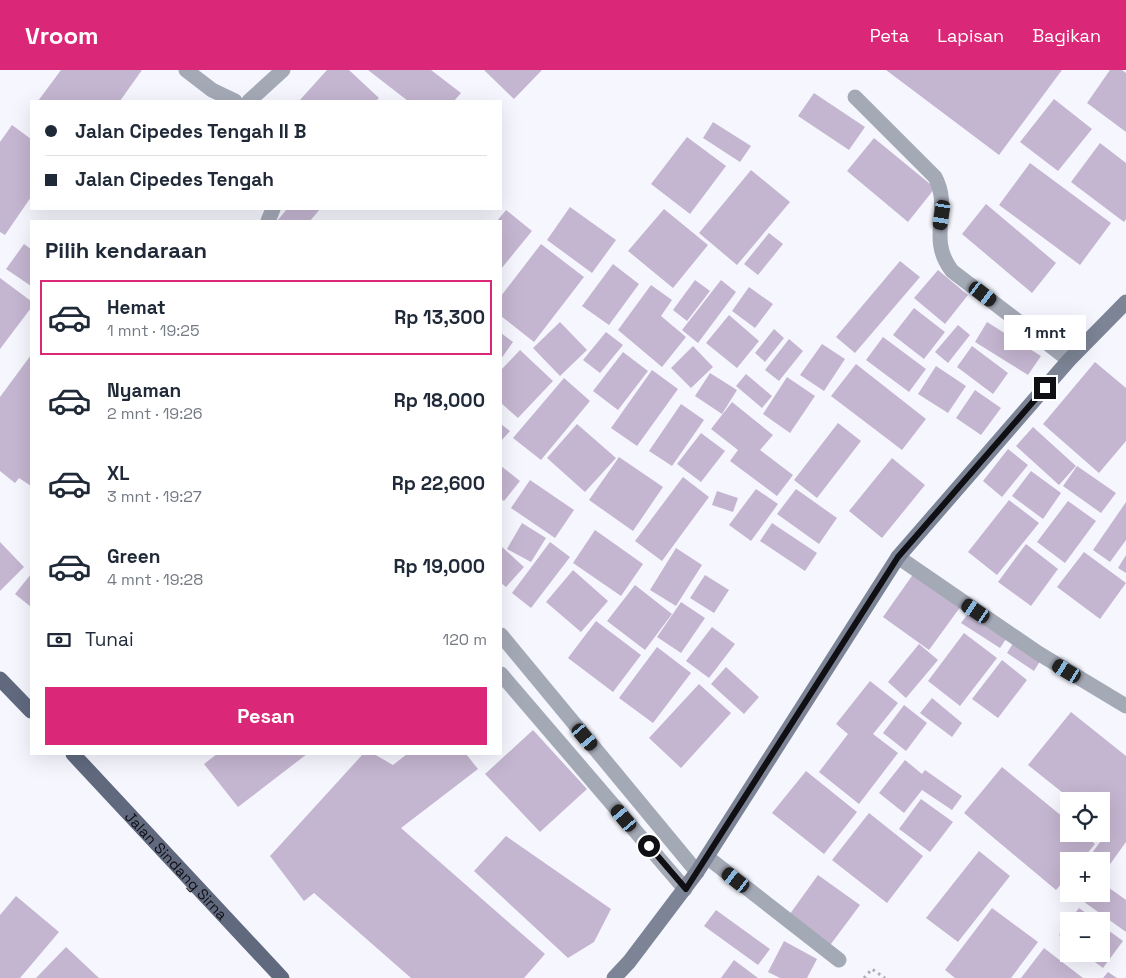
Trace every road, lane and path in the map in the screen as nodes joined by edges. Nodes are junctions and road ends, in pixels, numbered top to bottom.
1 (186, 70) edge
2 (283, 70) edge
3 (855, 97) dead end
4 (233, 100) edge
5 (250, 100) edge
6 (1126, 302) edge
7 (1069, 360) junction
8 (898, 557) junction
9 (502, 636) edge
10 (502, 675) edge
11 (0, 679) edge
12 (1126, 706) edge
13 (30, 710) edge
14 (74, 755) edge
15 (707, 857) junction
16 (697, 872) junction
17 (686, 889) junction
18 (839, 960) dead end
19 (282, 978) edge
20 (614, 978) edge
21 (864, 978) edge
22 (885, 978) edge

1 - 4 street
2 - 5 street
3 - 7 street
6 - 7 street
7 - 8 street
8 - 12 street
8 - 15 street
9 - 16 street
10 - 17 street
11 - 13 main road
14 - 19 main road, Jalan Sindang Sirna
15 - 16 street
15 - 18 street
16 - 17 street
17 - 20 street
21 - 22 path

